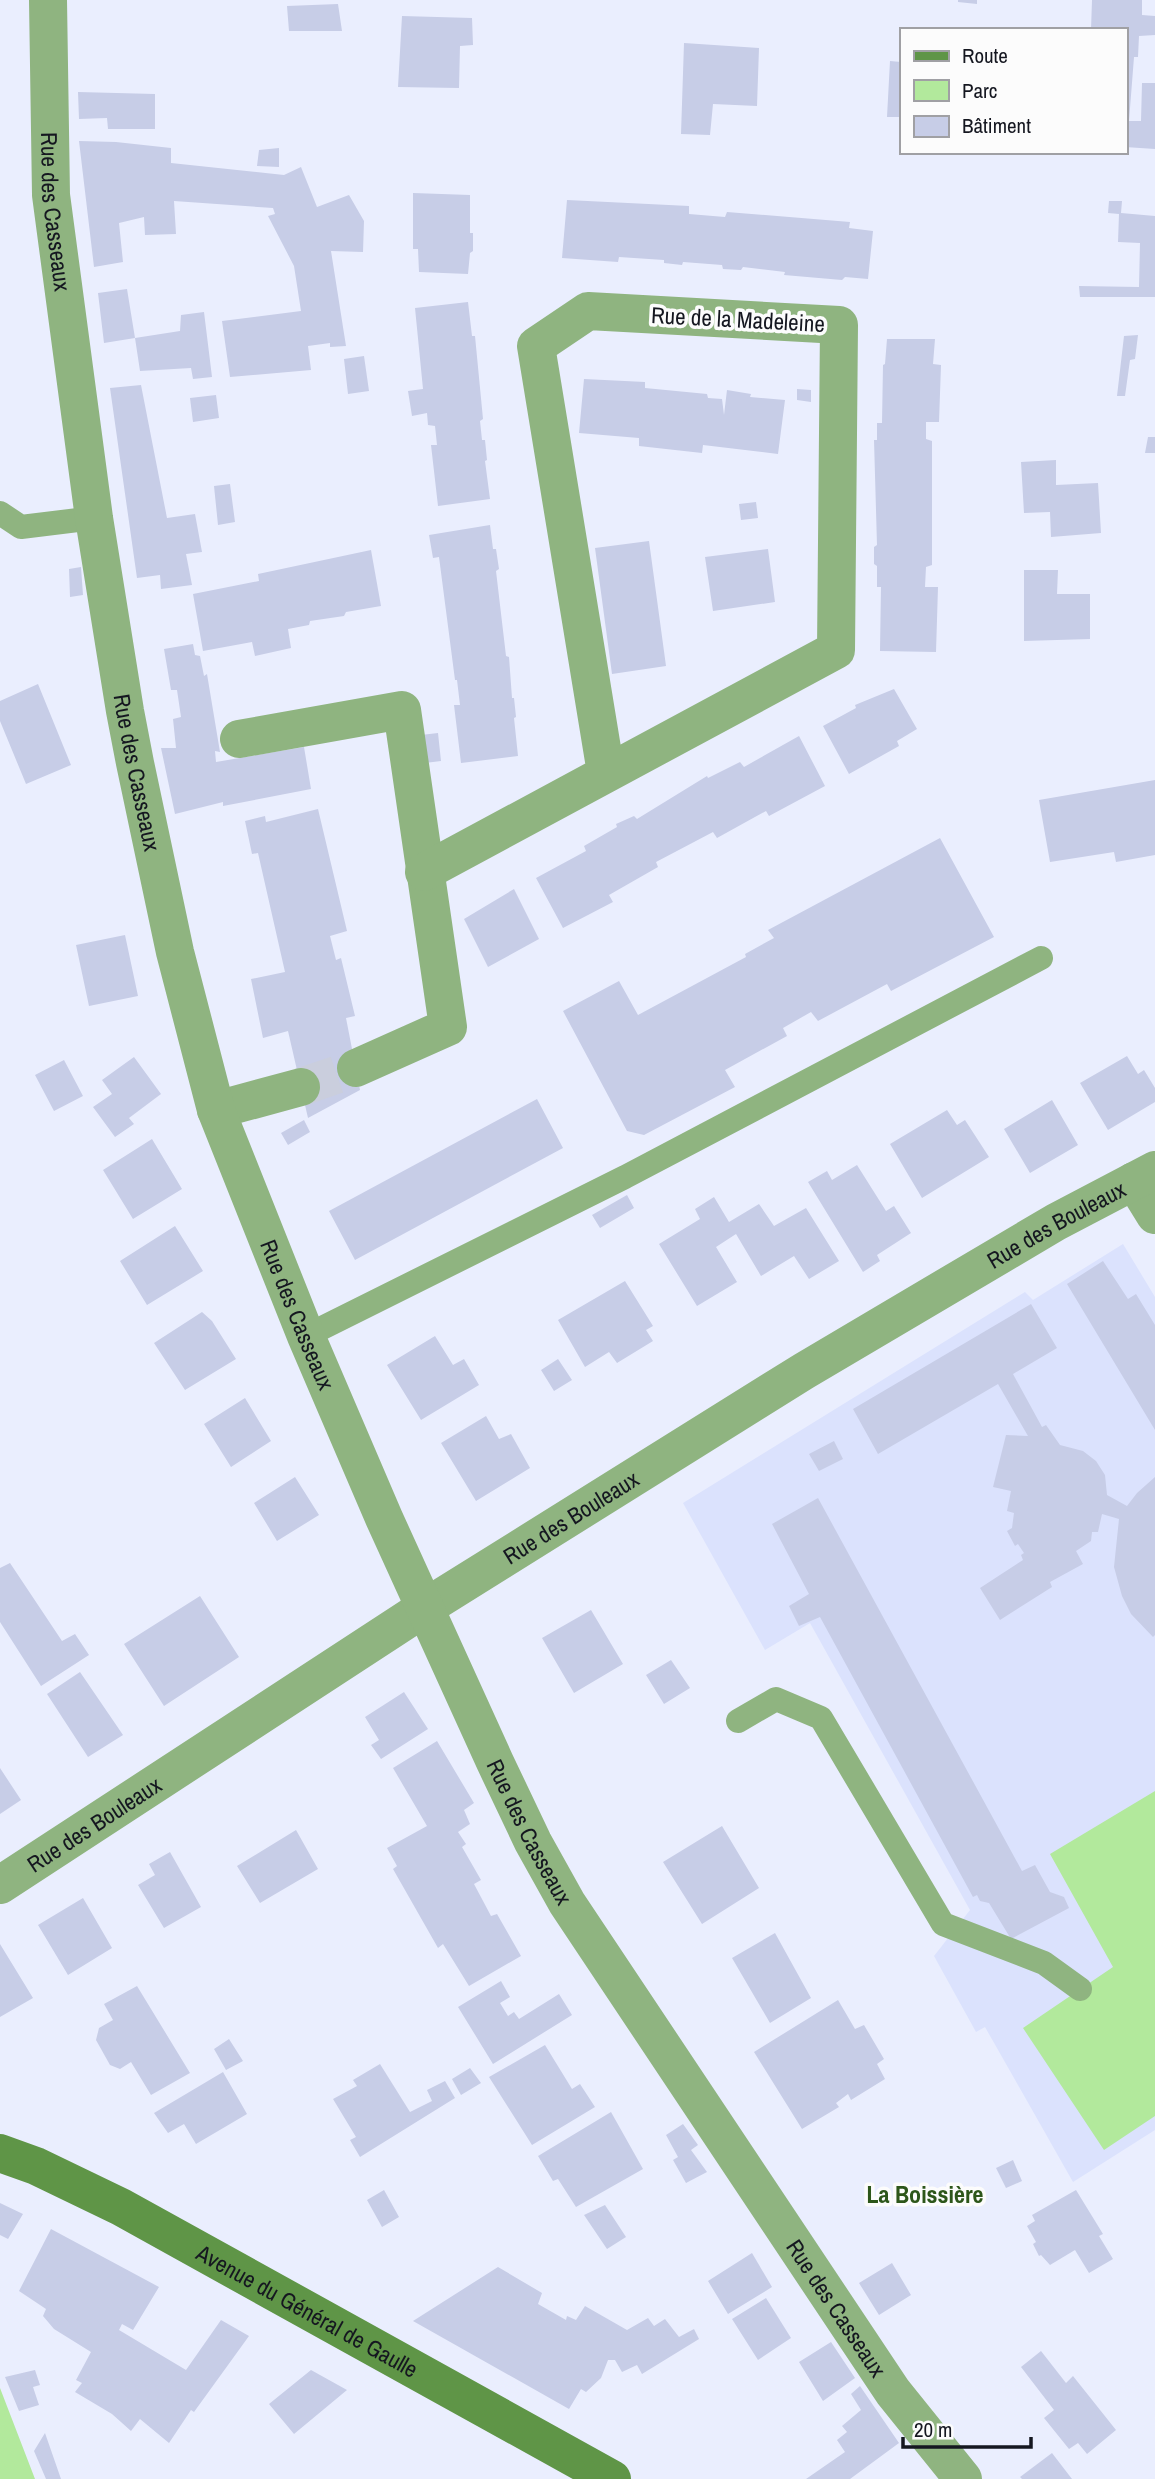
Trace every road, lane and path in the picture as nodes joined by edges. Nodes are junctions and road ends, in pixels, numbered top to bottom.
1 (48, 0) edge
2 (0, 513) edge
3 (94, 518) junction
4 (239, 739) dead end
5 (606, 773) junction
6 (424, 872) junction
7 (1041, 958) dead end
8 (356, 1068) tunnel mouth
9 (301, 1087) tunnel mouth
10 (216, 1110) junction
11 (1145, 1175) edge
12 (1155, 1215) edge
13 (306, 1336) junction
14 (426, 1607) junction
15 (738, 1721) dead end
16 (0, 1885) edge
17 (1080, 1989) dead end
18 (0, 2153) edge
19 (606, 2477) edge
20 (963, 2479) edge

1 - 3 street, Rue des Casseaux
2 - 3 lane
3 - 10 street, Rue des Casseaux
4 - 6 street
5 - 5 street, Rue de la Madeleine
5 - 6 street, Rue de la Madeleine
6 - 8 street
7 - 13 lane
9 - 10 street
10 - 13 street, Rue des Casseaux
11 - 12 street
11 - 14 street, Rue des Bouleaux
13 - 14 street, Rue des Casseaux
14 - 16 street, Rue des Bouleaux
14 - 20 street, Rue des Casseaux
15 - 17 lane
18 - 19 main road, Avenue du Général de Gaulle

